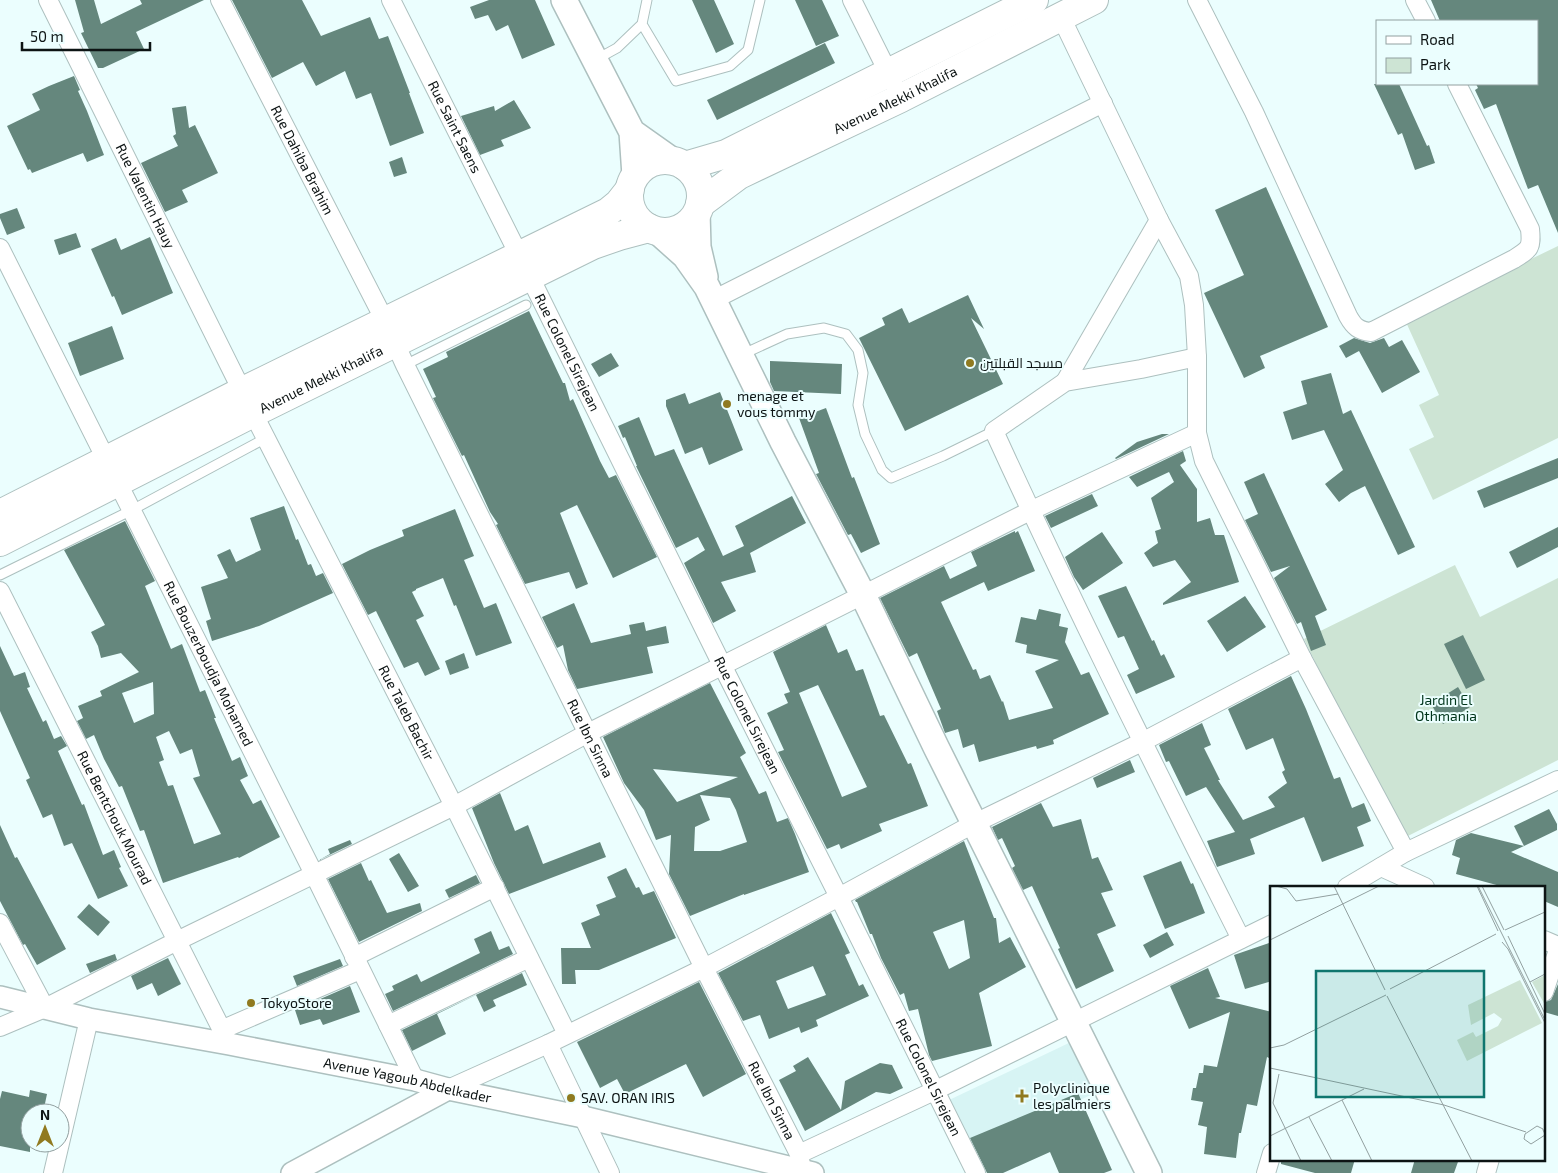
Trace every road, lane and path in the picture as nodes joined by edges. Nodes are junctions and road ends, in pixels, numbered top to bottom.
1 (48, 0) edge
2 (220, 0) edge
3 (391, 0) edge
4 (564, 0) edge
5 (647, 0) edge
6 (760, 0) edge
7 (852, 0) edge
8 (1034, 0) edge
9 (1094, 0) edge
10 (1197, 0) edge
11 (1415, 0) edge
12 (1061, 17) junction
13 (1425, 20) edge
14 (642, 24) junction
15 (594, 60) junction
16 (889, 74) junction
17 (1458, 85) edge
18 (901, 98) junction
19 (1103, 104) junction
20 (632, 132) junction
21 (679, 163) junction
22 (632, 183) junction
23 (699, 208) junction
24 (1159, 220) junction
25 (653, 230) junction
26 (0, 248) edge
27 (525, 266) junction
28 (710, 293) junction
29 (526, 305) dead end
30 (395, 343) junction
31 (740, 355) junction
32 (1197, 357) junction
33 (1065, 382) junction
34 (248, 402) junction
35 (994, 431) junction
36 (1197, 433) junction
37 (266, 438) junction
38 (112, 472) junction
39 (132, 510) junction
40 (1030, 511) junction
41 (0, 514) edge
42 (0, 542) edge
43 (0, 575) edge
44 (0, 591) edge
45 (863, 595) junction
46 (1302, 658) junction
47 (722, 665) junction
48 (588, 733) junction
49 (1142, 742) junction
50 (1558, 780) edge
51 (454, 806) junction
52 (975, 823) junction
53 (1406, 852) junction
54 (1381, 867) junction
55 (314, 874) junction
56 (494, 886) junction
57 (1349, 886) edge
58 (1424, 886) edge
59 (839, 897) junction
60 (0, 923) edge
61 (1270, 925) edge
62 (1241, 939) junction
63 (177, 941) junction
64 (1546, 941) edge
65 (1558, 948) edge
66 (529, 958) junction
67 (357, 964) junction
68 (704, 968) junction
69 (1546, 986) edge
70 (0, 997) edge
71 (45, 1008) junction
72 (89, 1019) junction
73 (1073, 1023) junction
74 (388, 1025) junction
75 (0, 1027) edge
76 (567, 1034) junction
77 (225, 1037) junction
78 (548, 1044) junction
79 (415, 1080) junction
80 (448, 1089) junction
81 (934, 1092) junction
82 (583, 1117) junction
83 (1270, 1160) edge
84 (1490, 1160) edge
85 (803, 1168) edge
86 (53, 1173) edge
87 (292, 1173) edge
88 (610, 1173) edge
89 (976, 1173) edge
90 (1148, 1173) edge
91 (1266, 1173) edge
92 (1486, 1173) edge

1 - 34 street, Rue Valentin Hauy
2 - 30 street, Rue Dahiba Brahim
3 - 27 street, Rue Saint Saens
4 - 15 main road
5 - 14 lane
6 - 14 lane
7 - 16 street
8 - 16 main road, Avenue Mekki Khalifa
9 - 12 main road, Avenue Mekki Khalifa
10 - 17 street
11 - 13 street
12 - 18 main road, Avenue Mekki Khalifa
12 - 19 street
14 - 15 lane
15 - 20 main road
16 - 18 street
16 - 21 main road, Avenue Mekki Khalifa
18 - 23 main road, Avenue Mekki Khalifa
19 - 24 street
19 - 28 street
20 - 21 main road
20 - 22 main road
21 - 22 main road
21 - 23 main road
22 - 25 main road
22 - 27 main road, Avenue Mekki Khalifa
23 - 25 main road
23 - 28 main road
24 - 32 street
24 - 33 street
25 - 27 main road, Avenue Mekki Khalifa
25 - 28 main road
26 - 38 street, Rue Bouzerboudja Mohamed
27 - 30 main road, Avenue Mekki Khalifa
27 - 47 street, Rue Colonel Sirejean
28 - 31 main road
29 - 30 lane
30 - 34 main road, Avenue Mekki Khalifa
30 - 48 street, Rue Ibn Sinna
31 - 35 lane
31 - 45 main road
32 - 33 street
32 - 36 street
33 - 35 street
34 - 37 street, Rue Taleb Bachir
34 - 38 main road, Avenue Mekki Khalifa
35 - 40 street
36 - 40 street
36 - 46 street
37 - 39 lane
37 - 51 street, Rue Taleb Bachir
38 - 39 street, Rue Bouzerboudja Mohamed
38 - 41 main road, Avenue Mekki Khalifa
38 - 42 main road, Avenue Mekki Khalifa
39 - 43 lane
39 - 55 street, Rue Bouzerboudja Mohamed
40 - 45 street
40 - 49 street
44 - 63 street, Rue Bentchouk Mourad
45 - 47 street
45 - 52 main road
46 - 49 street
46 - 53 street
47 - 48 street
47 - 59 street, Rue Colonel Sirejean
48 - 51 street
48 - 68 street, Rue Ibn Sinna
49 - 52 street
49 - 62 street
50 - 53 street
51 - 55 street
51 - 56 street, Rue Taleb Bachir
52 - 59 street
52 - 73 main road
53 - 54 street
54 - 57 street
54 - 58 street
55 - 63 street
55 - 67 street, Rue Bouzerboudja Mohamed
56 - 66 street, Rue Taleb Bachir
56 - 67 street
59 - 68 street
59 - 81 street, Rue Colonel Sirejean
60 - 71 street
61 - 62 street
62 - 73 street
63 - 71 street
63 - 77 street, Rue Bentchouk Mourad
64 - 65 street
65 - 69 street
66 - 74 street
66 - 76 street, Rue Taleb Bachir
67 - 74 street, Rue Bouzerboudja Mohamed
67 - 77 street
68 - 76 street
68 - 85 street, Rue Ibn Sinna
70 - 71 street, Avenue Yagoub Abdelkader
71 - 72 street, Avenue Yagoub Abdelkader
71 - 75 street
72 - 77 street, Avenue Yagoub Abdelkader
72 - 86 street
73 - 81 street
73 - 90 main road
74 - 79 street, Rue Bouzerboudja Mohamed
76 - 78 street
77 - 79 street, Avenue Yagoub Abdelkader
78 - 80 street
78 - 82 street
79 - 80 street, Avenue Yagoub Abdelkader
80 - 82 street, Avenue Yagoub Abdelkader
80 - 87 street
81 - 85 street
81 - 89 street, Rue Colonel Sirejean
82 - 85 street, Avenue Yagoub Abdelkader
82 - 88 street
83 - 91 street
84 - 92 street

